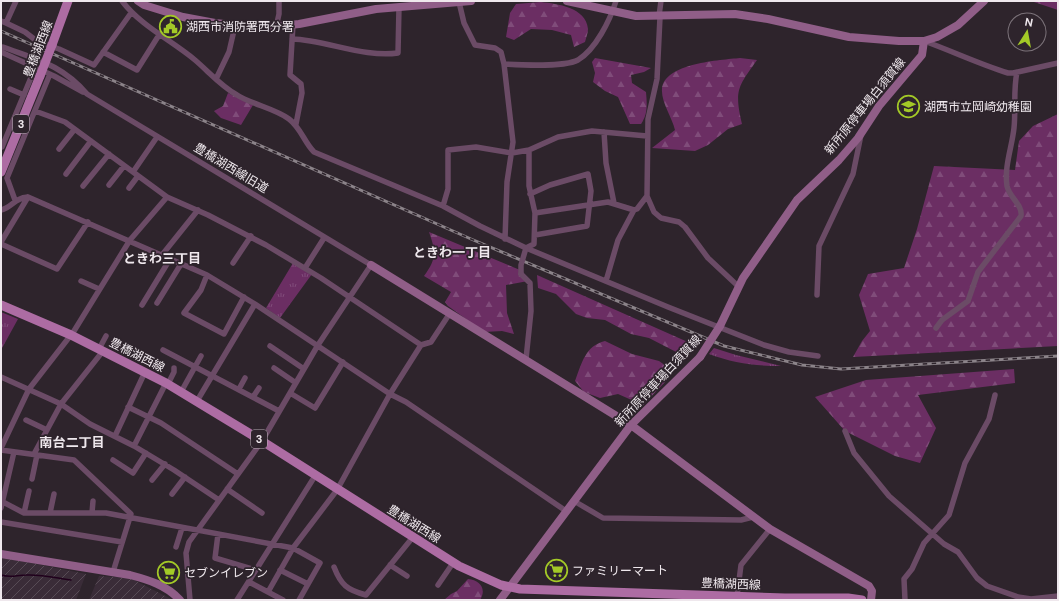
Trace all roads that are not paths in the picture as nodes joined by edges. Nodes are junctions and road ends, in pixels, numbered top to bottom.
1 (16, 1) edge
2 (68, 1) edge
3 (122, 1) edge
4 (138, 1) edge
5 (279, 1) edge
6 (471, 1) edge
7 (567, 1) edge
8 (616, 1) edge
9 (662, 1) edge
10 (984, 1) edge
11 (443, 2) edge
12 (459, 2) junction
13 (399, 7) junction
14 (613, 12) junction
15 (131, 13) junction
16 (660, 16) junction
17 (3, 22) edge
18 (293, 24) junction
19 (234, 26) junction
20 (276, 27) junction
21 (159, 35) junction
22 (292, 39) junction
23 (924, 41) junction
24 (1, 48) edge
25 (1, 52) edge
26 (103, 52) junction
27 (1058, 63) edge
28 (504, 64) junction
29 (35, 68) junction
30 (1017, 72) junction
31 (45, 75) junction
32 (216, 79) junction
33 (10, 89) dead end
34 (87, 94) junction
35 (24, 95) junction
36 (35, 111) junction
37 (296, 124) junction
38 (74, 130) junction
39 (862, 130) junction
40 (604, 132) junction
41 (647, 136) junction
42 (157, 137) junction
43 (92, 141) junction
44 (2, 147) edge
45 (59, 149) dead end
46 (529, 150) junction
47 (512, 153) junction
48 (109, 154) junction
49 (124, 166) junction
50 (1, 172) edge
51 (133, 172) junction
52 (66, 174) dead end
53 (138, 176) junction
54 (109, 185) dead end
55 (83, 186) dead end
56 (129, 188) dead end
57 (530, 194) junction
58 (647, 196) junction
59 (28, 197) junction
60 (167, 197) junction
61 (15, 200) junction
62 (614, 203) junction
63 (590, 204) junction
64 (443, 206) junction
65 (1, 210) edge
66 (198, 210) junction
67 (634, 210) junction
68 (535, 213) junction
69 (88, 222) junction
70 (535, 235) junction
71 (251, 236) junction
72 (324, 238) junction
73 (505, 239) junction
74 (130, 240) junction
75 (1, 243) edge
76 (526, 248) junction
77 (162, 255) junction
78 (170, 259) junction
79 (232, 263) dead end
80 (181, 264) junction
81 (371, 265) junction
82 (305, 268) junction
83 (207, 275) junction
84 (81, 281) dead end
85 (606, 281) junction
86 (739, 287) junction
87 (99, 289) junction
88 (817, 295) dead end
89 (244, 297) junction
90 (350, 298) junction
91 (157, 303) dead end
92 (255, 304) junction
93 (142, 305) dead end
94 (1, 306) edge
95 (450, 313) junction
96 (720, 326) junction
97 (936, 328) dead end
98 (71, 335) junction
99 (106, 336) dead end
100 (318, 345) junction
101 (421, 345) junction
102 (270, 346) dead end
103 (101, 350) junction
104 (163, 350) dead end
105 (201, 356) dead end
106 (818, 356) dead end
107 (526, 359) junction
108 (343, 362) junction
109 (196, 366) junction
110 (174, 368) dead end
111 (274, 368) dead end
112 (304, 369) junction
113 (145, 372) junction
114 (212, 375) junction
115 (1, 377) edge
116 (245, 378) dead end
117 (167, 383) junction
118 (296, 383) junction
119 (259, 388) dead end
120 (29, 389) junction
121 (239, 389) junction
122 (181, 392) junction
123 (290, 392) junction
124 (390, 394) junction
125 (995, 395) dead end
126 (253, 397) junction
127 (197, 401) junction
128 (61, 404) junction
129 (128, 407) junction
130 (279, 411) junction
131 (148, 417) junction
132 (26, 420) dead end
133 (631, 425) junction
134 (48, 430) junction
135 (845, 431) dead end
136 (115, 436) junction
137 (262, 441) junction
138 (134, 446) junction
139 (1, 449) edge
140 (14, 452) junction
141 (146, 453) junction
142 (36, 454) junction
143 (113, 460) dead end
144 (165, 464) junction
145 (238, 474) junction
146 (315, 476) junction
147 (185, 477) junction
148 (32, 479) dead end
149 (152, 480) dead end
150 (227, 489) junction
151 (29, 490) dead end
152 (337, 490) junction
153 (54, 494) dead end
154 (172, 494) dead end
155 (220, 500) junction
156 (93, 501) dead end
157 (574, 501) junction
158 (1, 504) edge
159 (566, 511) junction
160 (24, 513) junction
161 (50, 513) junction
162 (92, 513) junction
163 (262, 513) dead end
164 (753, 517) junction
165 (130, 518) junction
166 (1, 522) edge
167 (182, 528) junction
168 (770, 528) junction
169 (197, 530) junction
170 (933, 533) junction
171 (218, 534) junction
172 (413, 537) junction
173 (122, 542) junction
174 (271, 545) junction
175 (176, 547) dead end
176 (292, 548) junction
177 (1, 554) edge
178 (453, 563) junction
179 (390, 565) junction
180 (334, 567) dead end
181 (256, 570) junction
182 (280, 570) junction
183 (113, 572) junction
184 (407, 576) dead end
185 (249, 582) junction
186 (308, 584) junction
187 (438, 585) dead end
188 (509, 587) junction
189 (268, 592) junction
190 (738, 596) junction
191 (1058, 596) edge
192 (785, 599) edge
193 (180, 600) edge
194 (190, 600) edge
195 (237, 600) edge
196 (283, 600) edge
197 (299, 600) edge
198 (500, 600) edge
199 (862, 600) edge
200 (871, 600) edge
201 (905, 600) edge

1 - 17 street
2 - 31 main road, 豊橋湖西線 / 3, bridge
3 - 15 street
4 - 19 main road
5 - 20 street
6 - 12 main road
7 - 14 main road
8 - 14 street
9 - 16 street
10 - 23 main road
11 - 12 main road
11 - 13 main road
12 - 28 street
13 - 18 main road
13 - 22 street
14 - 16 main road
14 - 28 street
15 - 21 street
15 - 26 street
16 - 23 main road
16 - 41 street
17 - 26 street
18 - 20 main road
18 - 22 street
19 - 20 main road
19 - 32 street
21 - 26 street
21 - 32 street
22 - 37 street
23 - 30 street
23 - 39 main road, 新所原停車場白須賀線
24 - 34 street, 豊橋湖西線旧道
25 - 29 street
27 - 30 street
28 - 47 street
29 - 31 street
29 - 35 street
30 - 97 street
31 - 34 street
31 - 36 street
31 - 50 main road, 豊橋湖西線 / 3
32 - 37 street
33 - 35 street
34 - 42 street, 豊橋湖西線旧道
35 - 44 street
36 - 38 street
36 - 61 street
37 - 64 street
38 - 43 street
38 - 45 street
39 - 86 main road, 新所原停車場白須賀線
39 - 88 street
40 - 41 street
40 - 46 street
40 - 62 street
41 - 58 street
42 - 51 street
42 - 72 street, 豊橋湖西線旧道
43 - 48 street
43 - 52 street
46 - 47 street
46 - 57 street
47 - 64 street
47 - 73 street
48 - 49 street
48 - 55 street
49 - 51 street
49 - 54 street
51 - 53 street
53 - 56 street
53 - 60 street
57 - 63 street
57 - 68 street
58 - 67 street
58 - 86 street
59 - 61 street
59 - 69 street
59 - 75 street
60 - 66 street
60 - 74 street
61 - 65 street
62 - 63 street
62 - 67 street
63 - 68 street
63 - 70 street
64 - 73 street
66 - 71 street
66 - 77 street
67 - 85 street
68 - 70 street
69 - 74 street
69 - 75 street
70 - 76 street
71 - 79 street
71 - 82 street
72 - 81 street, 豊橋湖西線旧道
72 - 82 street
73 - 76 street
74 - 77 street
74 - 87 street
76 - 85 street
76 - 107 street, bridge
77 - 78 street
78 - 80 street
78 - 93 street
80 - 83 street
80 - 91 street
81 - 90 street
81 - 95 main road, 豊橋湖西線旧道
82 - 90 street
83 - 89 street
83 - 89 street
84 - 87 street
85 - 96 street
86 - 96 main road, 新所原停車場白須賀線
87 - 98 street
89 - 92 street
90 - 100 street
90 - 101 street
92 - 100 street
92 - 114 street
94 - 98 main road, 豊橋湖西線 / 3
95 - 101 street
95 - 107 main road, 豊橋湖西線旧道
96 - 106 street
96 - 133 main road, 新所原停車場白須賀線, bridge
98 - 103 main road, 豊橋湖西線 / 3
98 - 120 street
99 - 103 street
100 - 108 street
100 - 112 street
101 - 124 street
102 - 112 street
103 - 113 main road, 豊橋湖西線 / 3
103 - 128 street
104 - 109 street
105 - 109 street
107 - 133 main road, 豊橋湖西線旧道
108 - 123 street
108 - 124 street
109 - 114 street
109 - 122 street
110 - 117 street
111 - 118 street
112 - 118 street
113 - 117 main road, 豊橋湖西線 / 3
113 - 129 street
114 - 121 street
114 - 127 street
115 - 120 street
116 - 121 street
117 - 122 main road, 豊橋湖西線 / 3
117 - 131 street
118 - 123 street
119 - 126 street
120 - 128 street
120 - 139 street
121 - 126 street
122 - 127 main road, 豊橋湖西線 / 3
123 - 130 street
124 - 152 street
124 - 159 street
125 - 170 street
126 - 130 street
127 - 137 main road, 豊橋湖西線 / 3
128 - 134 street
128 - 136 street
129 - 131 street
129 - 136 street
130 - 137 street
131 - 138 street
131 - 145 street
132 - 134 street
133 - 157 main road, 新所原停車場白須賀線
133 - 164 main road, 豊橋湖西線旧道
134 - 142 street
135 - 170 street
136 - 138 street
137 - 145 street
137 - 146 main road, 豊橋湖西線 / 3
138 - 141 street
139 - 140 street
140 - 142 street
140 - 158 street
141 - 143 street
141 - 144 street
142 - 148 street
142 - 165 street
144 - 147 street
144 - 149 street
145 - 150 street
146 - 152 main road, 豊橋湖西線 / 3
146 - 174 street
147 - 154 street
147 - 155 street
150 - 155 street
150 - 163 street
151 - 160 street
152 - 172 main road, 豊橋湖西線 / 3
152 - 176 street
153 - 161 street
155 - 169 street
156 - 162 street
157 - 159 main road, 新所原停車場白須賀線
157 - 164 street
158 - 160 street
159 - 188 main road, 新所原停車場白須賀線
160 - 161 street
161 - 162 street
162 - 165 street
164 - 168 main road, 豊橋湖西線旧道
165 - 167 street
165 - 173 street
166 - 173 street
167 - 169 street
167 - 175 street
168 - 190 street
168 - 200 main road, 豊橋湖西線旧道
169 - 171 street
169 - 194 street
170 - 191 street
170 - 201 street
171 - 174 street
171 - 181 street
172 - 178 main road, 豊橋湖西線 / 3
172 - 179 street
173 - 183 street
174 - 176 street
174 - 181 street
176 - 182 street
176 - 186 street
177 - 183 main road
178 - 187 street
178 - 188 main road, 豊橋湖西線 / 3
179 - 180 street
179 - 184 street
181 - 185 street
182 - 186 street
182 - 189 street
183 - 193 main road
185 - 189 street
185 - 195 street
186 - 197 street
188 - 190 main road, 豊橋湖西線 / 3
188 - 198 main road, 新所原停車場白須賀線
189 - 196 street
190 - 192 main road, 豊橋湖西線 / 3
192 - 199 main road, 豊橋湖西線 / 3

